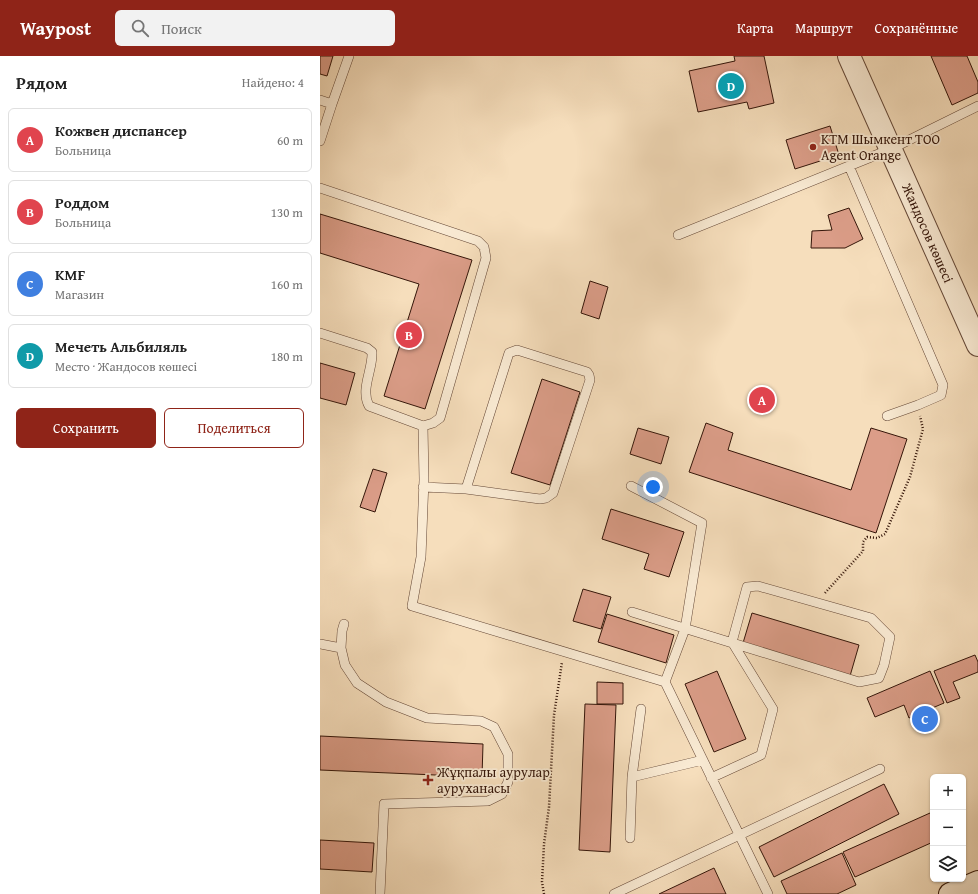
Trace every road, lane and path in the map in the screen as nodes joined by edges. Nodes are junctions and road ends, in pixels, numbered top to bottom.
1 (350, 56) edge
2 (849, 56) edge
3 (320, 100) edge
4 (332, 104) junction
5 (978, 106) edge
6 (320, 142) edge
7 (891, 149) junction
8 (849, 166) junction
9 (320, 188) edge
10 (678, 235) dead end
11 (320, 333) edge
12 (978, 345) edge
13 (918, 405) junction
14 (887, 416) dead end
15 (423, 426) junction
16 (631, 486) dead end
17 (423, 487) junction
18 (466, 489) junction
19 (817, 602) junction
20 (632, 612) dead end
21 (344, 624) dead end
22 (686, 629) junction
23 (732, 642) junction
24 (320, 644) edge
25 (341, 648) junction
26 (564, 652) junction
27 (665, 682) junction
28 (642, 709) dead end
29 (703, 760) junction
30 (880, 769) dead end
31 (632, 777) junction
32 (711, 778) junction
33 (739, 835) junction
34 (630, 838) dead end
35 (978, 882) edge
36 (380, 894) edge
37 (544, 894) edge
38 (614, 894) edge
39 (768, 894) edge
40 (950, 894) edge

1 - 4 lane
2 - 7 street, Жандосов көшесі
3 - 4 lane
4 - 6 lane
5 - 7 lane
7 - 8 lane
7 - 12 street, Жандосов көшесі
8 - 10 lane
8 - 13 lane
9 - 15 lane
11 - 15 lane
13 - 14 lane
13 - 19 path
15 - 17 lane
16 - 22 lane
17 - 18 lane
17 - 26 lane
18 - 18 lane
19 - 23 lane
19 - 23 lane
20 - 22 lane
21 - 25 lane
22 - 23 lane
22 - 27 lane
23 - 32 lane
24 - 25 lane
25 - 36 lane
26 - 27 lane
26 - 37 path
27 - 29 lane
28 - 31 lane
29 - 31 lane
29 - 32 lane
30 - 33 lane
31 - 34 lane
32 - 33 lane
33 - 38 lane
33 - 39 lane
35 - 40 street

